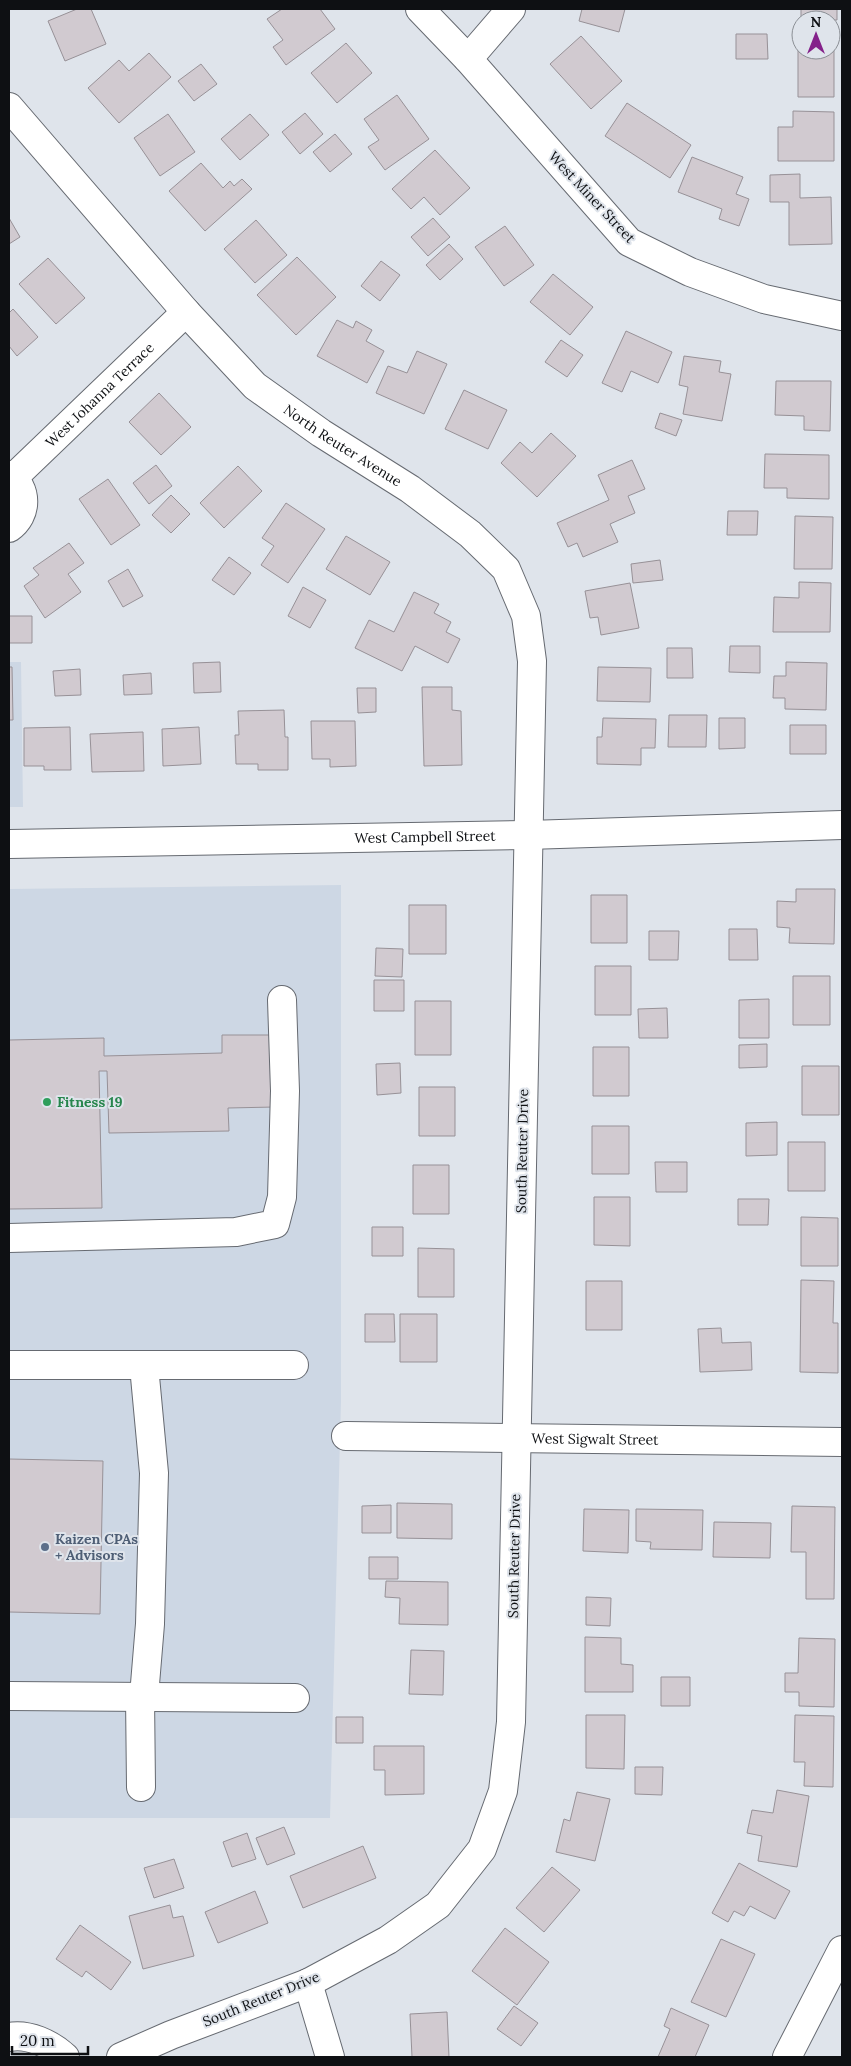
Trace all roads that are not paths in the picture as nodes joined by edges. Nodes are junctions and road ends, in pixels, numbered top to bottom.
1 (420, 9) edge
2 (511, 9) edge
3 (468, 59) junction
4 (9, 107) edge
5 (186, 312) junction
6 (842, 316) edge
7 (11, 476) edge
8 (9, 528) edge
9 (842, 825) edge
10 (528, 835) junction
11 (9, 844) edge
12 (282, 1000) dead end
13 (9, 1238) edge
14 (9, 1365) edge
15 (294, 1365) dead end
16 (144, 1366) junction
17 (346, 1436) dead end
18 (516, 1438) junction
19 (842, 1442) edge
20 (9, 1696) edge
21 (142, 1696) junction
22 (295, 1698) dead end
23 (141, 1787) dead end
24 (842, 1950) edge
25 (308, 1982) junction
26 (9, 2037) edge
27 (65, 2057) edge
28 (121, 2057) edge
29 (330, 2057) edge
30 (787, 2057) edge

1 - 3 street, West Miner Street
2 - 3 street
3 - 6 street, West Miner Street
4 - 5 street, North Reuter Avenue
5 - 7 street, West Johanna Terrace
5 - 10 street, North Reuter Avenue
7 - 8 street, West Johanna Terrace
9 - 10 street, West Campbell Street
10 - 11 street, West Campbell Street
10 - 18 street, South Reuter Drive
12 - 13 street
14 - 16 street
15 - 16 street
16 - 21 street
17 - 18 street, West Sigwalt Street
18 - 19 street, West Sigwalt Street
18 - 25 street, South Reuter Drive
20 - 21 street
21 - 22 street
21 - 23 street
24 - 30 street
25 - 28 street, South Reuter Drive
25 - 29 street
26 - 27 street

